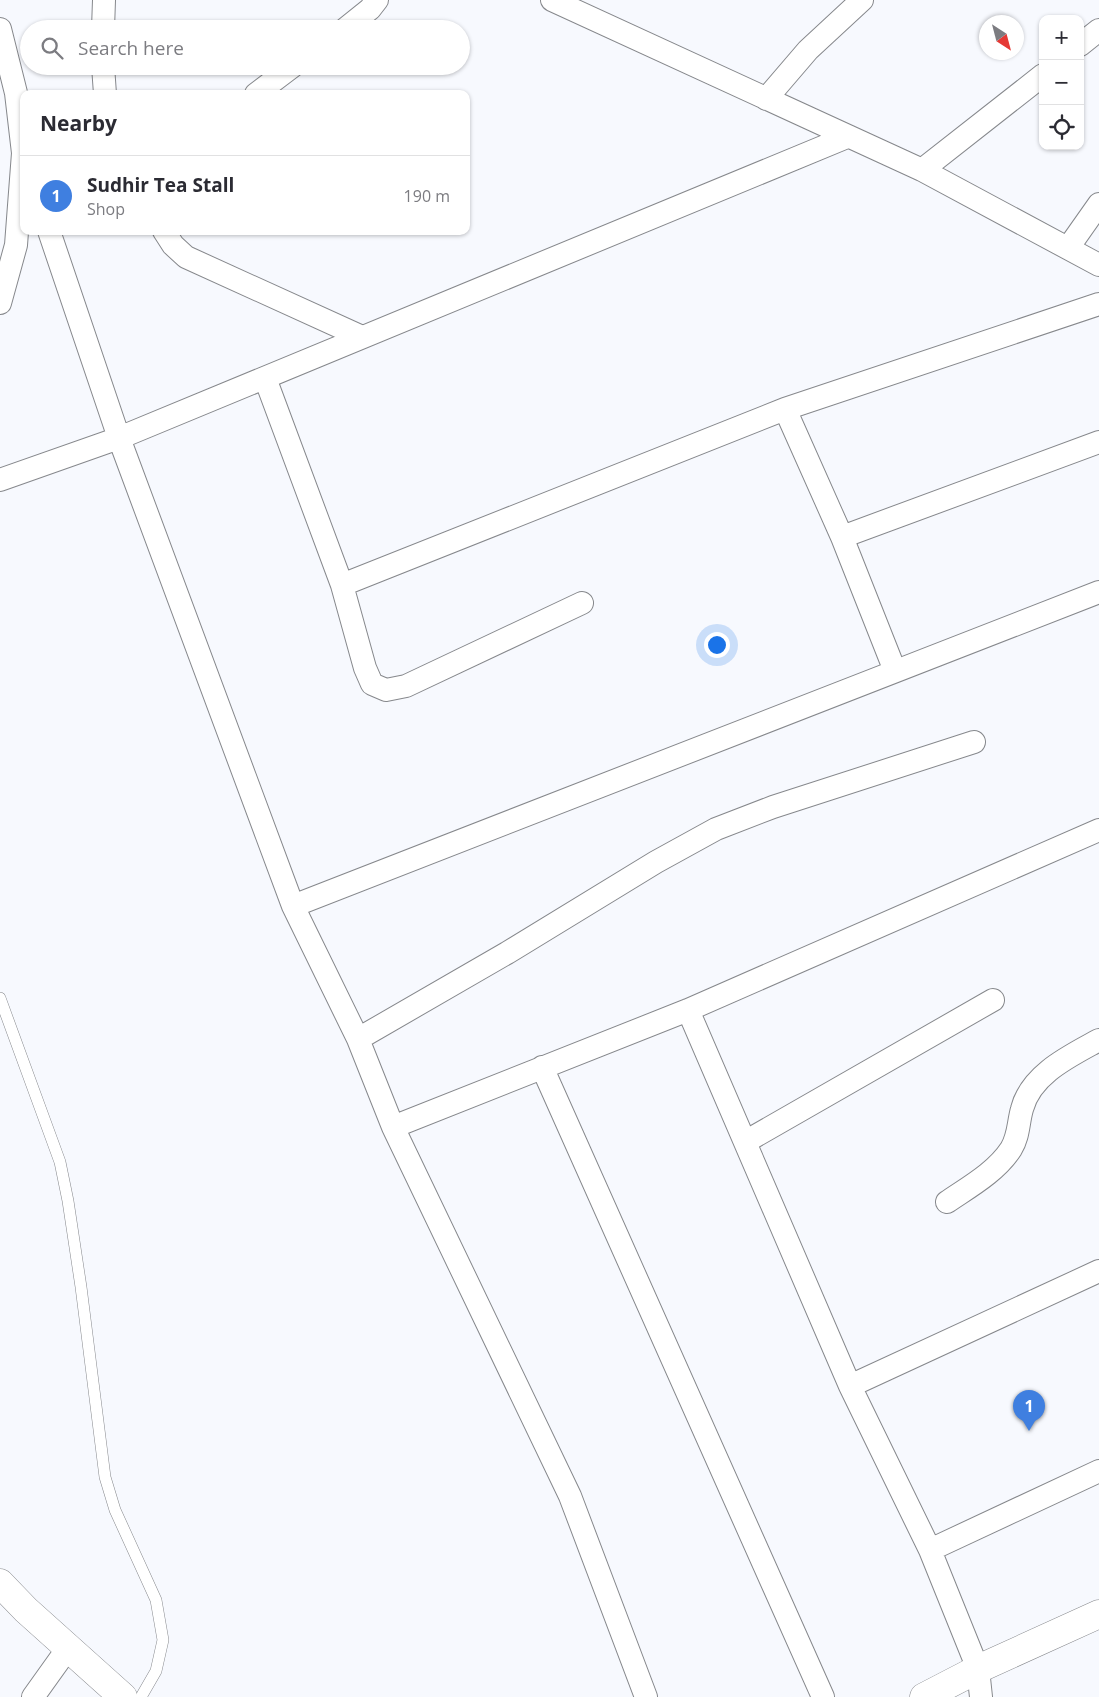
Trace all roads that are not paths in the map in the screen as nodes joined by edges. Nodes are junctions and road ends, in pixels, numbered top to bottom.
1 (104, 0) edge
2 (377, 0) edge
3 (552, 0) edge
4 (862, 0) edge
5 (103, 20) edge
6 (356, 20) edge
7 (0, 28) edge
8 (1099, 30) edge
9 (1084, 42) edge
10 (104, 75) edge
11 (281, 75) edge
12 (1039, 78) edge
13 (105, 90) edge
14 (261, 90) edge
15 (766, 99) junction
16 (20, 128) edge
17 (847, 136) junction
18 (922, 170) junction
19 (20, 193) edge
20 (1099, 204) edge
21 (50, 235) edge
22 (167, 235) edge
23 (1068, 248) junction
24 (1099, 265) edge
25 (0, 303) edge
26 (1099, 304) edge
27 (362, 337) junction
28 (264, 378) junction
29 (785, 409) junction
30 (119, 438) junction
31 (1099, 442) edge
32 (0, 480) edge
33 (842, 537) junction
34 (342, 585) junction
35 (1099, 592) edge
36 (582, 603) dead end
37 (895, 672) junction
38 (974, 742) dead end
39 (1099, 830) edge
40 (293, 906) junction
41 (0, 998) edge
42 (993, 1000) dead end
43 (688, 1010) junction
44 (358, 1040) junction
45 (1099, 1040) edge
46 (542, 1068) junction
47 (393, 1126) junction
48 (745, 1142) junction
49 (947, 1202) dead end
50 (1099, 1271) edge
51 (850, 1386) junction
52 (1099, 1471) edge
53 (930, 1550) junction
54 (0, 1583) edge
55 (1099, 1614) edge
56 (68, 1648) junction
57 (978, 1669) junction
58 (33, 1697) edge
59 (123, 1697) edge
60 (141, 1697) edge
61 (646, 1697) edge
62 (823, 1697) edge
63 (924, 1697) edge
64 (981, 1697) edge

1 - 5 street
2 - 6 street
3 - 15 street
4 - 15 street
7 - 16 street
8 - 9 street
10 - 13 street
11 - 14 street
12 - 18 street
15 - 17 street
17 - 18 street
17 - 27 street
18 - 23 street
19 - 25 street
20 - 23 street
21 - 30 street
22 - 27 street
23 - 24 street
26 - 29 street
27 - 28 street
28 - 30 street
28 - 34 street
29 - 33 street
29 - 34 street
30 - 32 street
30 - 40 street
31 - 33 street
33 - 37 street
34 - 36 street
35 - 37 street
37 - 40 street
38 - 44 street
39 - 43 street
40 - 44 street
41 - 60 lane
42 - 48 street
43 - 46 street
43 - 48 street
44 - 47 street
45 - 49 street
46 - 47 street
46 - 62 street
47 - 61 street
48 - 51 street
50 - 51 street
51 - 53 street
52 - 53 street
53 - 57 street
54 - 56 street
55 - 57 street
56 - 58 street
56 - 59 street
57 - 63 street
57 - 64 street

